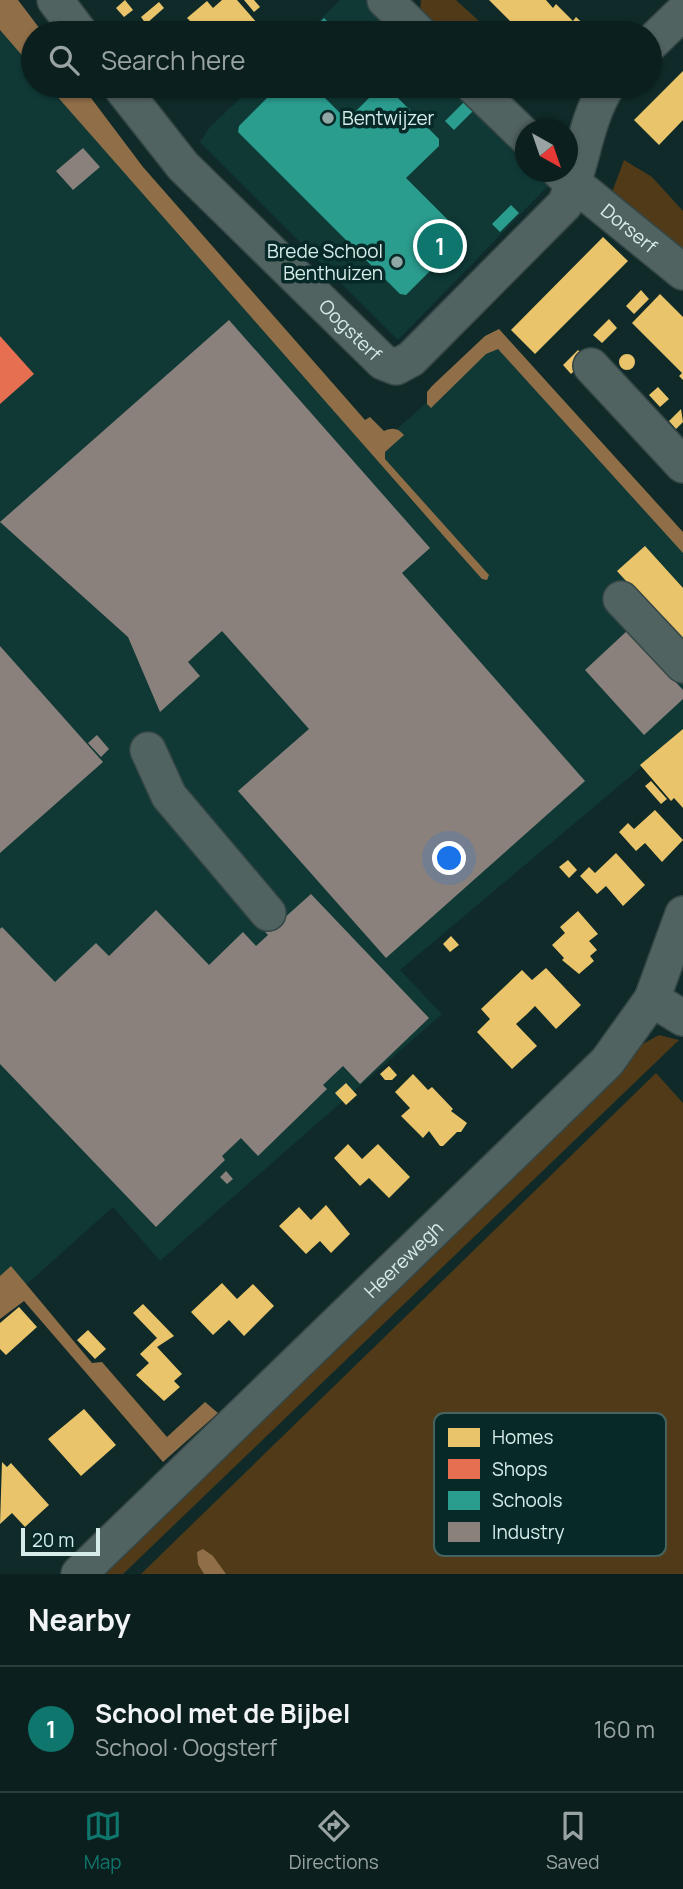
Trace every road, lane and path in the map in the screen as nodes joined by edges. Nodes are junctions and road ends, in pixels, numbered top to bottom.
1 (55, 0) edge
2 (385, 0) edge
3 (683, 12) edge
4 (71, 21) edge
5 (407, 21) edge
6 (662, 32) edge
7 (129, 98) edge
8 (485, 98) edge
9 (601, 98) edge
10 (515, 126) edge
11 (578, 151) edge
12 (567, 182) edge
13 (572, 182) edge
14 (683, 272) edge
15 (591, 366) dead end
16 (683, 465) edge
17 (621, 599) dead end
18 (683, 665) edge
19 (148, 750) dead end
20 (268, 913) dead end
21 (683, 914) edge
22 (652, 999) junction
23 (683, 1018) edge
24 (79, 1574) edge

1 - 4 street
2 - 5 street
3 - 6 street
7 - 12 street, Oogsterf
8 - 10 street
9 - 11 street, Oogsterf
13 - 14 street, Dorserf
15 - 16 street
17 - 18 street
19 - 20 street
21 - 22 street, Heerewegh
22 - 23 street
22 - 24 street, Heerewegh

